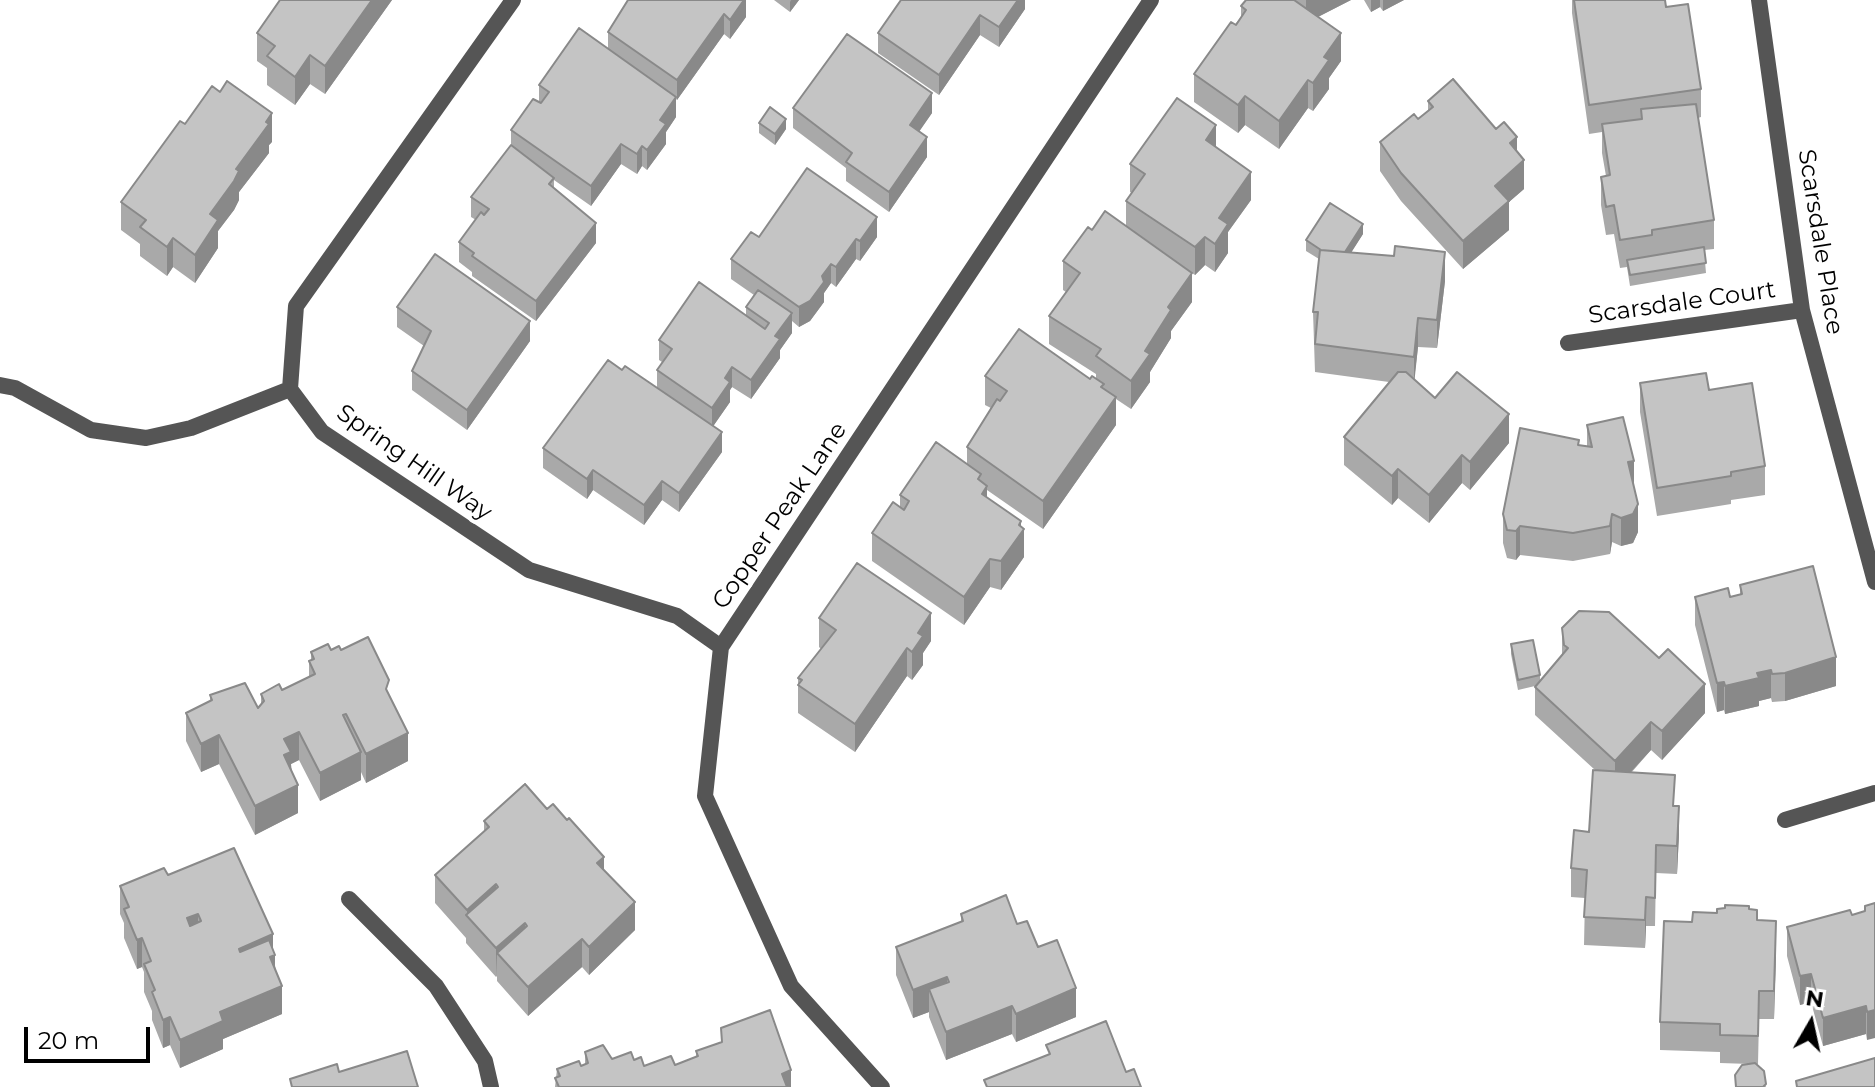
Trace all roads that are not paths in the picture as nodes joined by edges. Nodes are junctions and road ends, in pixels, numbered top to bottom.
1 (513, 0) edge
2 (1151, 0) edge
3 (1759, 0) edge
4 (1802, 310) junction
5 (1568, 343) dead end
6 (0, 385) edge
7 (290, 389) junction
8 (1875, 582) edge
9 (721, 647) junction
10 (1875, 793) edge
11 (1785, 820) dead end
12 (349, 899) dead end
13 (491, 1087) edge
14 (882, 1087) edge

1 - 7 street
2 - 9 street, Copper Peak Lane
3 - 4 street, Scarsdale Place
4 - 5 street, Scarsdale Court
4 - 8 street, Scarsdale Place
6 - 7 street
7 - 9 street, Spring Hill Way
9 - 14 street, Copper Peak Lane
10 - 11 street
12 - 13 street

